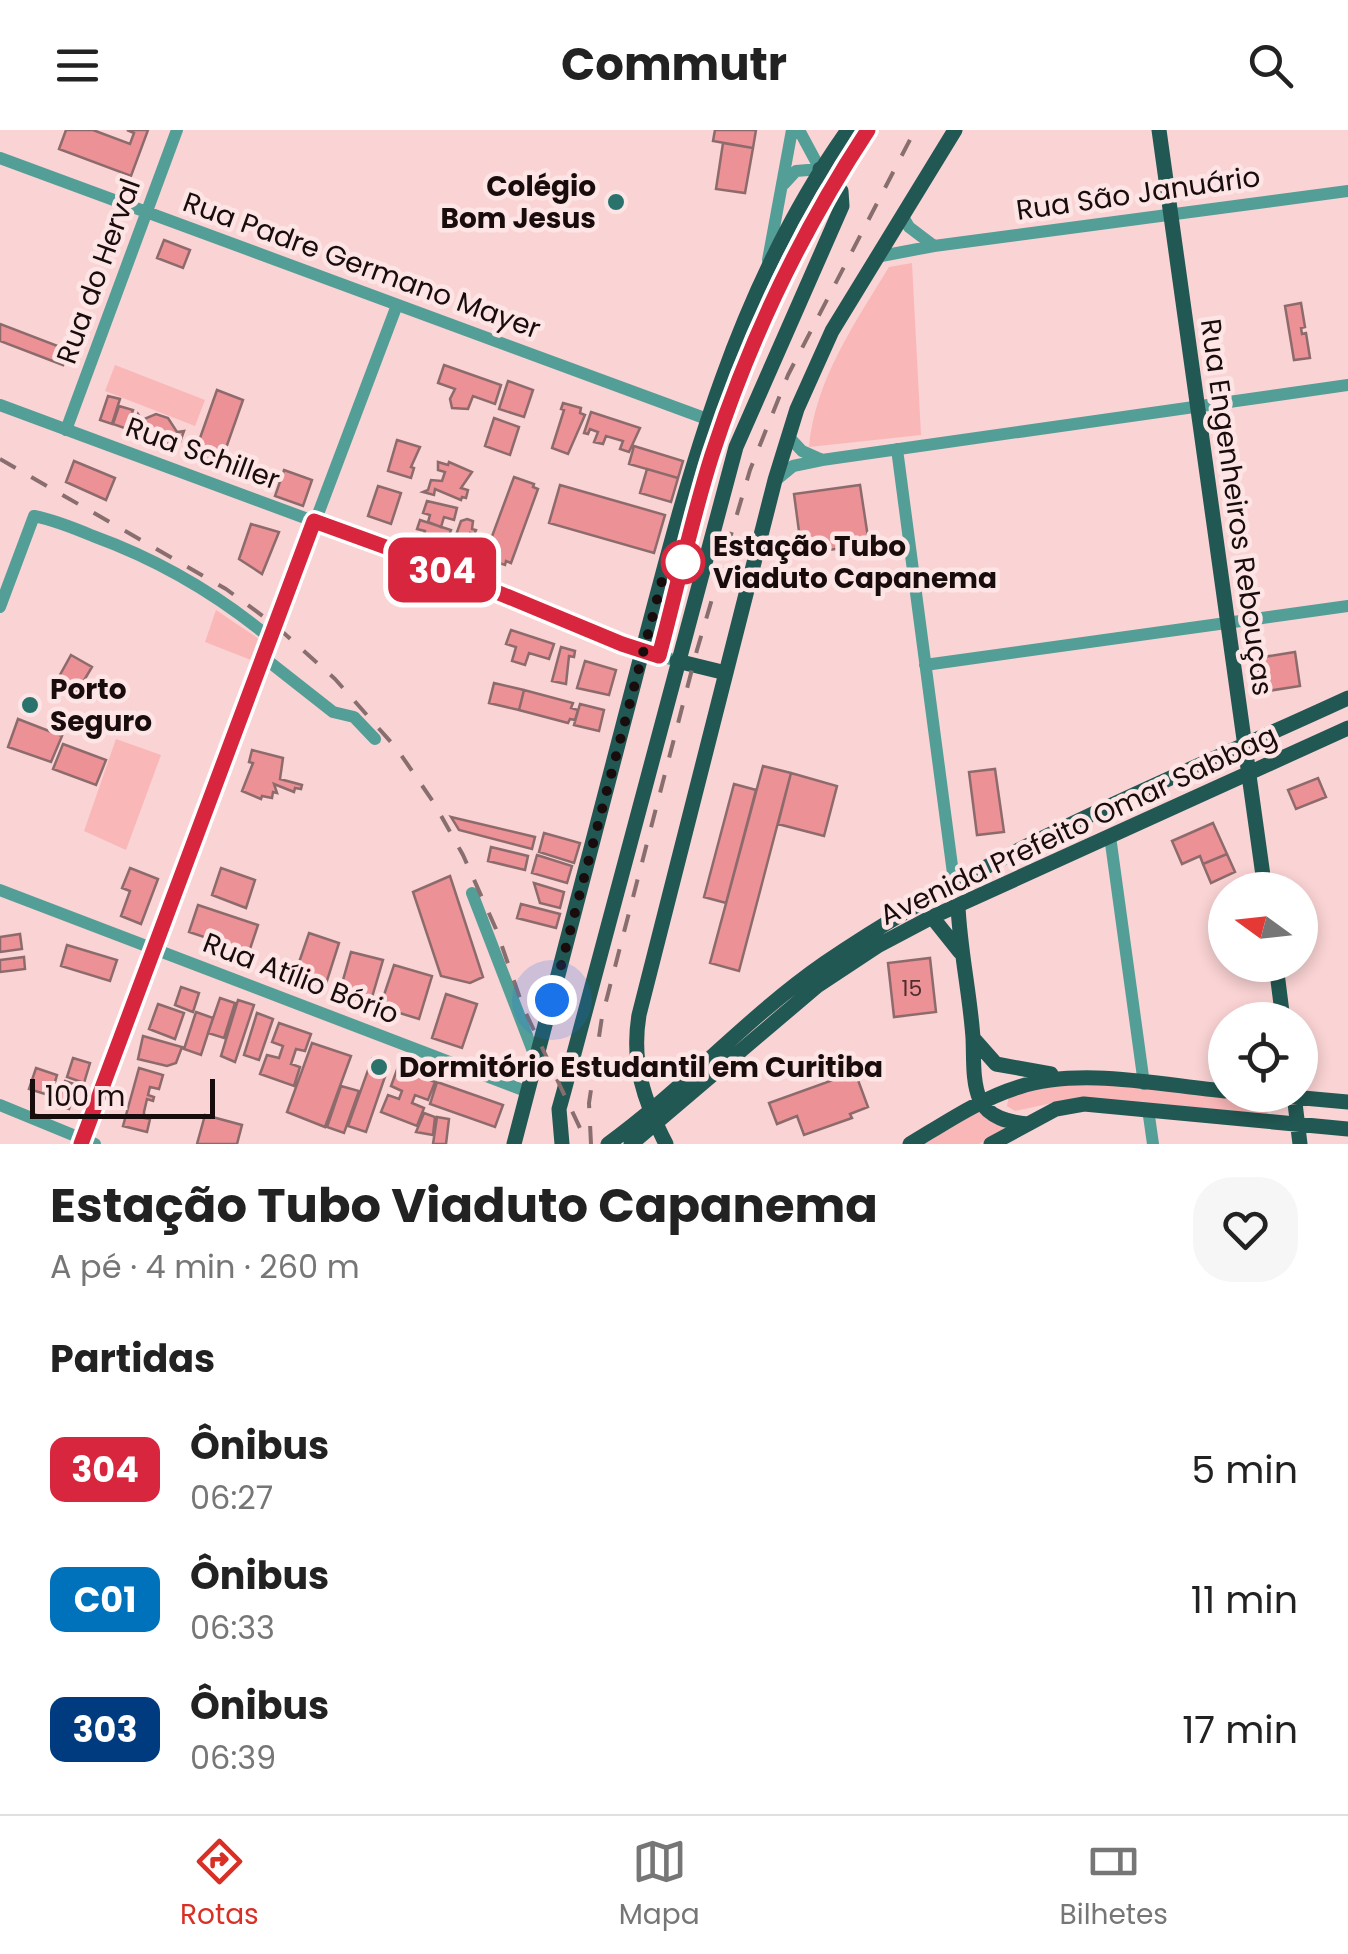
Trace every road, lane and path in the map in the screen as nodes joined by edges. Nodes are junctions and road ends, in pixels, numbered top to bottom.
1 (177, 130) edge
2 (792, 130) edge
3 (799, 130) edge
4 (848, 130) edge
5 (955, 130) edge
6 (1159, 130) edge
7 (0, 158) edge
8 (820, 169) junction
9 (781, 188) junction
10 (1348, 190) edge
11 (146, 212) junction
12 (1171, 214) junction
13 (902, 215) junction
14 (934, 246) junction
15 (876, 257) junction
16 (766, 269) junction
17 (397, 305) junction
18 (1348, 385) edge
19 (0, 405) edge
20 (1198, 406) junction
21 (707, 419) junction
22 (66, 430) junction
23 (788, 436) junction
24 (897, 449) junction
25 (822, 460) junction
26 (775, 480) junction
27 (314, 521) junction
28 (1348, 606) edge
29 (0, 607) edge
30 (1228, 623) junction
31 (270, 638) junction
32 (642, 652) junction
33 (263, 657) junction
34 (678, 660) junction
35 (926, 665) junction
36 (726, 673) junction
37 (1348, 698) edge
38 (1348, 728) edge
39 (376, 739) dead end
40 (1245, 746) junction
41 (1249, 773) junction
42 (1110, 836) junction
43 (1263, 872) edge
44 (954, 881) junction
45 (0, 890) edge
46 (472, 893) dead end
47 (958, 906) junction
48 (932, 918) junction
49 (153, 948) junction
50 (960, 952) junction
51 (829, 969) junction
52 (973, 1038) junction
53 (536, 1058) junction
54 (1082, 1078) junction
55 (1144, 1084) junction
56 (1208, 1090) edge
57 (528, 1092) junction
58 (1318, 1099) edge
59 (981, 1102) junction
60 (1348, 1102) edge
61 (0, 1105) edge
62 (1148, 1109) junction
63 (1296, 1112) edge
64 (1027, 1124) junction
65 (1298, 1124) junction
66 (1348, 1129) edge
67 (81, 1141) edge
68 (514, 1144) edge
69 (562, 1144) edge
70 (608, 1144) edge
71 (631, 1144) edge
72 (666, 1144) edge
73 (910, 1144) edge
74 (992, 1144) edge
75 (1153, 1144) edge
76 (1300, 1144) edge

1 - 11 street, Rua do Herval
2 - 9 street
3 - 8 street
4 - 8 main road
5 - 13 main road
6 - 12 main road, Rua Engenheiros Rebouças
7 - 11 street, Rua Padre Germano Mayer
8 - 9 street
8 - 16 main road
8 - 34 main road
9 - 16 street
10 - 12 street, Rua São Januário
11 - 17 street, Rua Padre Germano Mayer
11 - 22 street, Rua do Herval
12 - 14 street, Rua São Januário
12 - 20 main road, Rua Engenheiros Rebouças
13 - 14 street
13 - 15 main road
14 - 15 street, Rua São Januário
15 - 23 main road
16 - 21 main road
17 - 21 street, Rua Padre Germano Mayer
17 - 27 street
18 - 20 street
19 - 22 street, Rua Schiller
20 - 24 street
20 - 30 main road, Rua Engenheiros Rebouças
21 - 32 main road
22 - 27 street, Rua Schiller
23 - 25 street
23 - 26 main road
24 - 25 street
24 - 35 street
25 - 26 street
26 - 36 main road
27 - 31 street
27 - 32 street, Rua Schiller
28 - 30 street
29 - 31 street
30 - 35 street
30 - 40 main road, Rua Engenheiros Rebouças
31 - 33 street
32 - 34 street, Rua Schiller
32 - 53 main road
33 - 39 street
33 - 49 street
34 - 36 main road, Rua Schiller
34 - 69 main road
35 - 44 street
36 - 72 main road
37 - 40 main road, Avenida Prefeito Omar Sabbag
38 - 41 main road, Avenida Prefeito Omar Sabbag
40 - 41 main road, Rua Engenheiros Rebouças
40 - 44 main road, Avenida Prefeito Omar Sabbag
41 - 42 main road, Avenida Prefeito Omar Sabbag
41 - 43 main road, Rua Engenheiros Rebouças
42 - 47 main road, Avenida Prefeito Omar Sabbag
42 - 55 street
44 - 51 main road, Avenida Prefeito Omar Sabbag
45 - 49 street, Rua Atílio Bório
46 - 53 street
47 - 48 main road, Avenida Prefeito Omar Sabbag
47 - 50 main road
48 - 50 main road
48 - 51 main road, Avenida Prefeito Omar Sabbag
49 - 57 street, Rua Atílio Bório
49 - 67 street
50 - 52 main road
51 - 70 main road
51 - 71 main road
52 - 54 main road
52 - 59 main road
53 - 57 main road
54 - 55 main road
54 - 59 main road
55 - 56 main road
57 - 68 main road
58 - 60 main road
59 - 64 main road
59 - 73 main road
61 - 67 street
62 - 64 main road
62 - 65 main road
62 - 75 street
63 - 65 main road
64 - 74 main road
65 - 66 main road
65 - 76 main road

